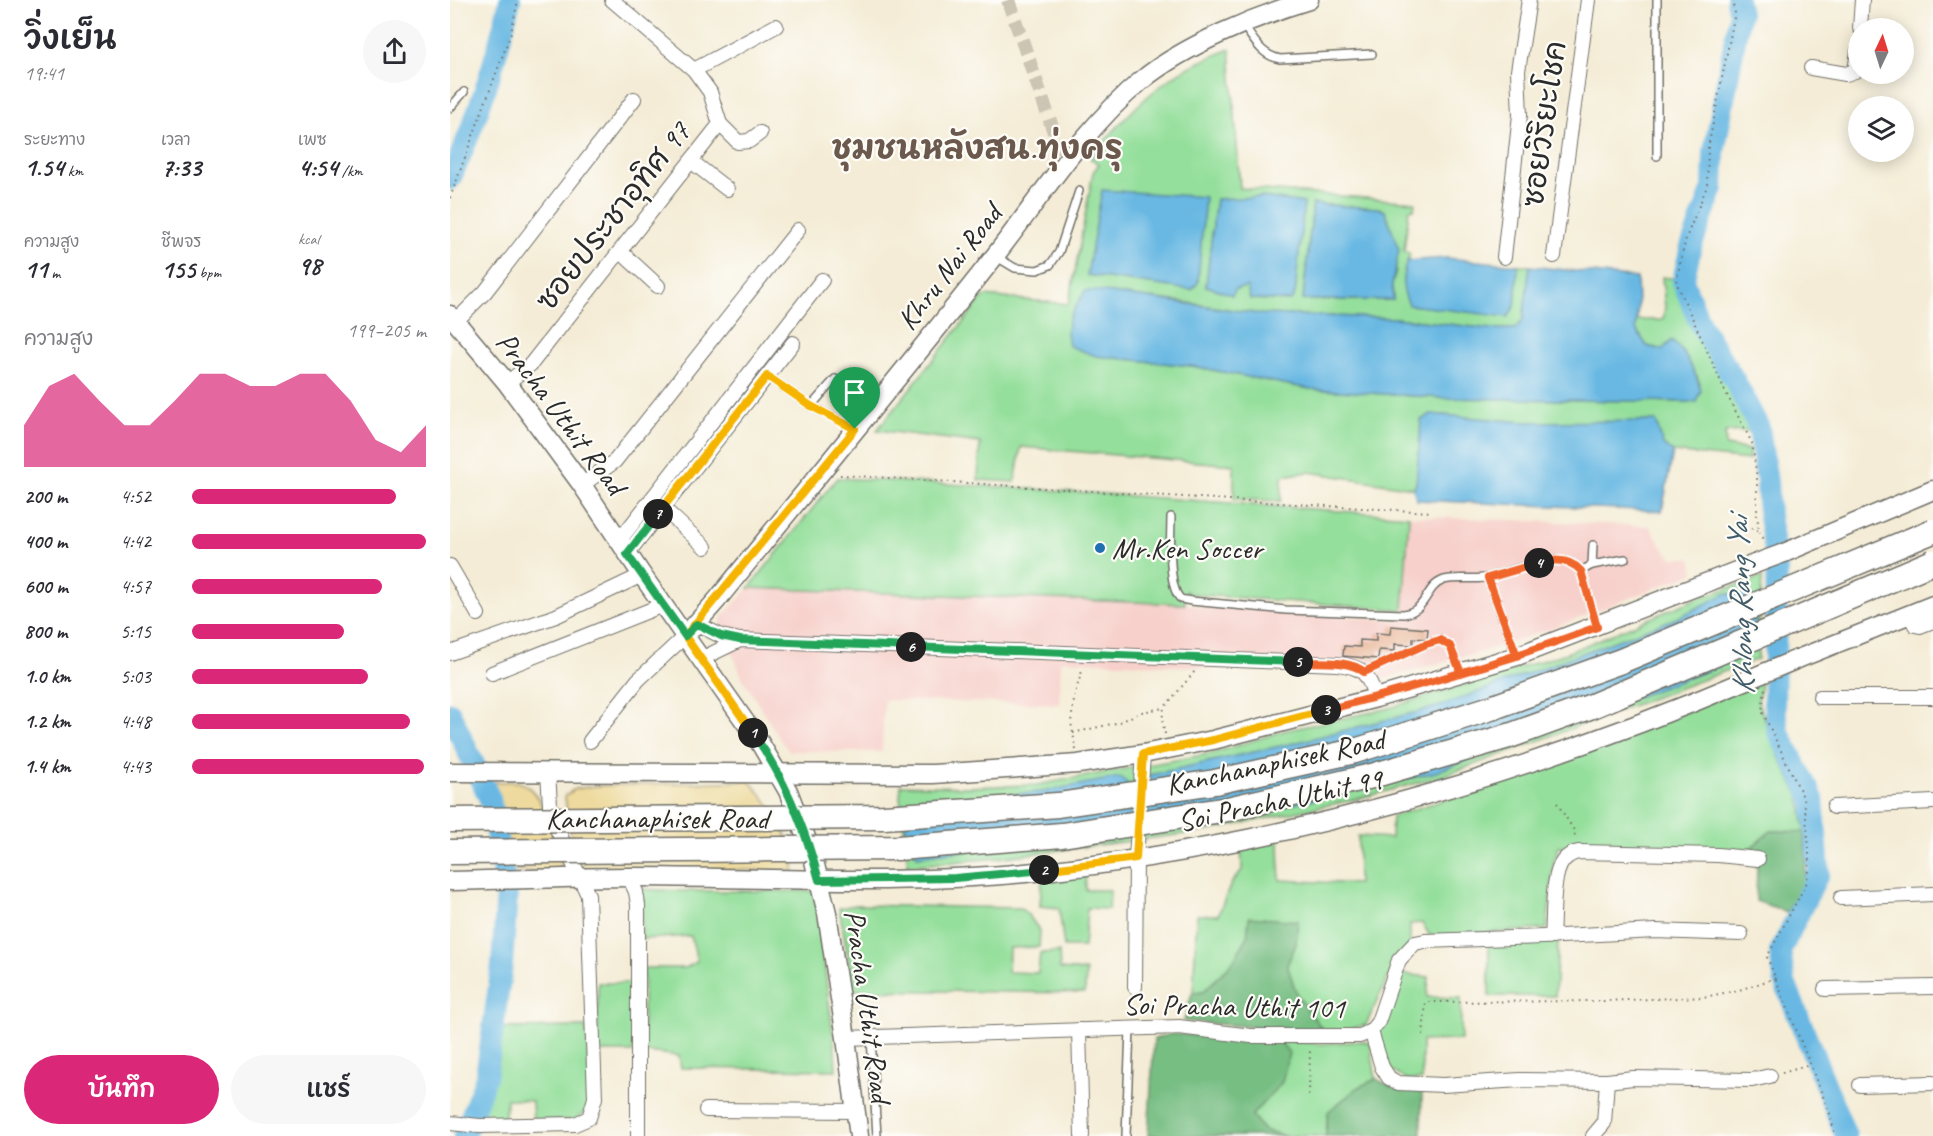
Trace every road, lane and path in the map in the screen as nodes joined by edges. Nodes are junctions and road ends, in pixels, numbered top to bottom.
1 (518, 0) edge
2 (612, 0) edge
3 (1309, 0) edge
4 (1529, 0) edge
5 (1588, 0) edge
6 (1657, 0) edge
7 (1862, 0) edge
8 (1273, 5) edge
9 (1861, 18) edge
10 (1243, 25) junction
11 (776, 26) dead end
12 (1372, 54) dead end
13 (1811, 68) dead end
14 (693, 70) junction
15 (1848, 73) edge
16 (464, 92) dead end
17 (634, 99) dead end
18 (450, 108) edge
19 (720, 124) junction
20 (760, 133) dead end
21 (1657, 156) dead end
22 (691, 161) junction
23 (727, 189) dead end
24 (1079, 191) dead end
25 (450, 198) edge
26 (798, 230) dead end
27 (620, 251) junction
28 (995, 256) junction
29 (1554, 256) dead end
30 (1504, 257) dead end
31 (822, 280) dead end
32 (658, 286) dead end
33 (453, 318) edge
34 (793, 342) dead end
35 (767, 376) junction
36 (835, 379) dead end
37 (507, 383) junction
38 (811, 406) junction
39 (855, 429) junction
40 (825, 466) junction
41 (582, 485) junction
42 (1933, 490) edge
43 (663, 508) junction
44 (1431, 512) dead end
45 (1171, 517) dead end
46 (1751, 528) dead end
47 (1759, 531) dead end
48 (1933, 531) edge
49 (1593, 544) dead end
50 (705, 547) dead end
51 (623, 548) junction
52 (1625, 559) dead end
53 (1933, 562) edge
54 (1592, 565) junction
55 (450, 566) edge
56 (1581, 571) junction
57 (642, 574) junction
58 (1488, 578) junction
59 (663, 605) junction
60 (1933, 605) edge
61 (478, 614) dead end
62 (1910, 614) junction
63 (1933, 621) edge
64 (1597, 627) junction
65 (691, 630) junction
66 (740, 640) junction
67 (450, 653) edge
68 (1087, 654) junction
69 (1517, 656) junction
70 (1200, 658) junction
71 (700, 659) junction
72 (1364, 672) junction
73 (492, 673) dead end
74 (1461, 673) junction
75 (1933, 696) edge
76 (1820, 697) dead end
77 (1376, 698) junction
78 (1164, 708) junction
79 (1073, 733) junction
80 (590, 741) dead end
81 (1167, 749) junction
82 (1143, 754) junction
83 (1078, 764) junction
84 (450, 772) edge
85 (548, 772) junction
86 (779, 774) junction
87 (1933, 802) edge
88 (1557, 803) dead end
89 (1834, 807) dead end
90 (450, 820) edge
91 (450, 852) edge
92 (1571, 854) junction
93 (1136, 858) junction
94 (1758, 859) dead end
95 (629, 877) junction
96 (580, 878) junction
97 (450, 880) edge
98 (819, 880) junction
99 (1933, 894) edge
100 (1841, 898) dead end
101 (1742, 934) dead end
102 (1552, 937) junction
103 (1776, 978) dead end
104 (1135, 987) dead end
105 (1933, 987) edge
106 (1825, 989) dead end
107 (1130, 1029) junction
108 (1079, 1030) junction
109 (1371, 1031) junction
110 (1423, 1035) dead end
111 (1310, 1037) junction
112 (846, 1038) junction
113 (872, 1038) junction
114 (1810, 1065) dead end
115 (1770, 1076) joint
116 (1607, 1081) junction
117 (1933, 1083) edge
118 (1860, 1085) dead end
119 (1309, 1095) dead end
120 (706, 1110) dead end
121 (855, 1111) junction
122 (451, 1124) edge
123 (638, 1136) edge
124 (859, 1136) edge
125 (877, 1136) edge
126 (1082, 1136) edge
127 (1126, 1136) edge
128 (1593, 1136) edge

1 - 25 path
2 - 14 street, ซอยประชาอุทิศ 97
3 - 8 main road, Khru Nai Road
4 - 30 street
5 - 29 street, ซอยวิริยะโชค
6 - 21 lane
7 - 9 street
8 - 10 main road, Khru Nai Road
10 - 12 lane
10 - 28 main road, Khru Nai Road
11 - 14 street
13 - 15 street
14 - 19 street, ซอยประชาอุทิศ 97
16 - 18 lane
17 - 33 street
19 - 20 street
19 - 22 street, ซอยประชาอุทิศ 97
22 - 23 street
22 - 27 street, ซอยประชาอุทิศ 97
24 - 28 lane
26 - 41 street
27 - 32 street
27 - 37 street, ซอยประชาอุทิศ 97
28 - 39 main road, Khru Nai Road
31 - 51 street
33 - 37 main road, Pracha Uthit Road
34 - 35 street
35 - 38 lane
35 - 43 street
36 - 38 lane
37 - 41 main road, Pracha Uthit Road
38 - 39 lane
39 - 40 main road, Khru Nai Road
40 - 44 path
40 - 65 main road, Khru Nai Road
41 - 51 main road, Pracha Uthit Road
42 - 64 main road, bridge
43 - 50 street
43 - 51 street
45 - 58 lane
46 - 47 path
48 - 90 highway, Kanchanaphisek Road, bridge
49 - 54 lane
51 - 57 main road, Pracha Uthit Road
52 - 54 lane
53 - 91 highway, Kanchanaphisek Road, bridge
54 - 56 lane
55 - 61 street
56 - 58 lane
56 - 64 lane
57 - 59 main road, Pracha Uthit Road
57 - 67 street
58 - 69 lane
59 - 65 main road, Pracha Uthit Road
59 - 73 street
60 - 62 main road, Soi Pracha Uthit 99
62 - 63 street
62 - 93 main road, Soi Pracha Uthit 99, bridge
64 - 69 main road
65 - 66 street
65 - 71 main road, Pracha Uthit Road
65 - 80 street
66 - 68 street
66 - 71 street
68 - 70 street
68 - 79 path
69 - 74 main road
70 - 72 street
70 - 78 path
71 - 86 main road, Pracha Uthit Road
72 - 74 lane
72 - 77 street
74 - 77 main road
75 - 76 street
77 - 81 main road
78 - 79 path
78 - 81 path
79 - 83 path
81 - 82 main road
82 - 83 main road
82 - 93 street
83 - 86 main road
84 - 85 main road
85 - 86 main road
85 - 96 street
86 - 98 main road, Pracha Uthit Road
87 - 89 street
88 - 92 path
92 - 94 street
92 - 102 street
93 - 98 main road, Soi Pracha Uthit 99
93 - 104 street
95 - 96 main road, Soi Pracha Uthit 99
95 - 98 main road, Soi Pracha Uthit 99
95 - 123 street
96 - 97 main road, Soi Pracha Uthit 99
96 - 122 street
98 - 112 main road, Pracha Uthit Road
99 - 100 street
101 - 102 street, Soi Pracha Uthit 101
102 - 109 street, Soi Pracha Uthit 101
103 - 110 path
105 - 106 street
107 - 108 street, Soi Pracha Uthit 101
107 - 111 street, Soi Pracha Uthit 101
107 - 127 lane
108 - 113 street, Soi Pracha Uthit 101
108 - 126 street
109 - 111 street, Soi Pracha Uthit 101
109 - 116 street
111 - 119 path
112 - 113 street, Soi Pracha Uthit 101
112 - 121 main road, Pracha Uthit Road
113 - 125 lane
114 - 115 path
115 - 116 street
116 - 128 street
117 - 118 street
120 - 121 street
121 - 124 main road, Pracha Uthit Road

